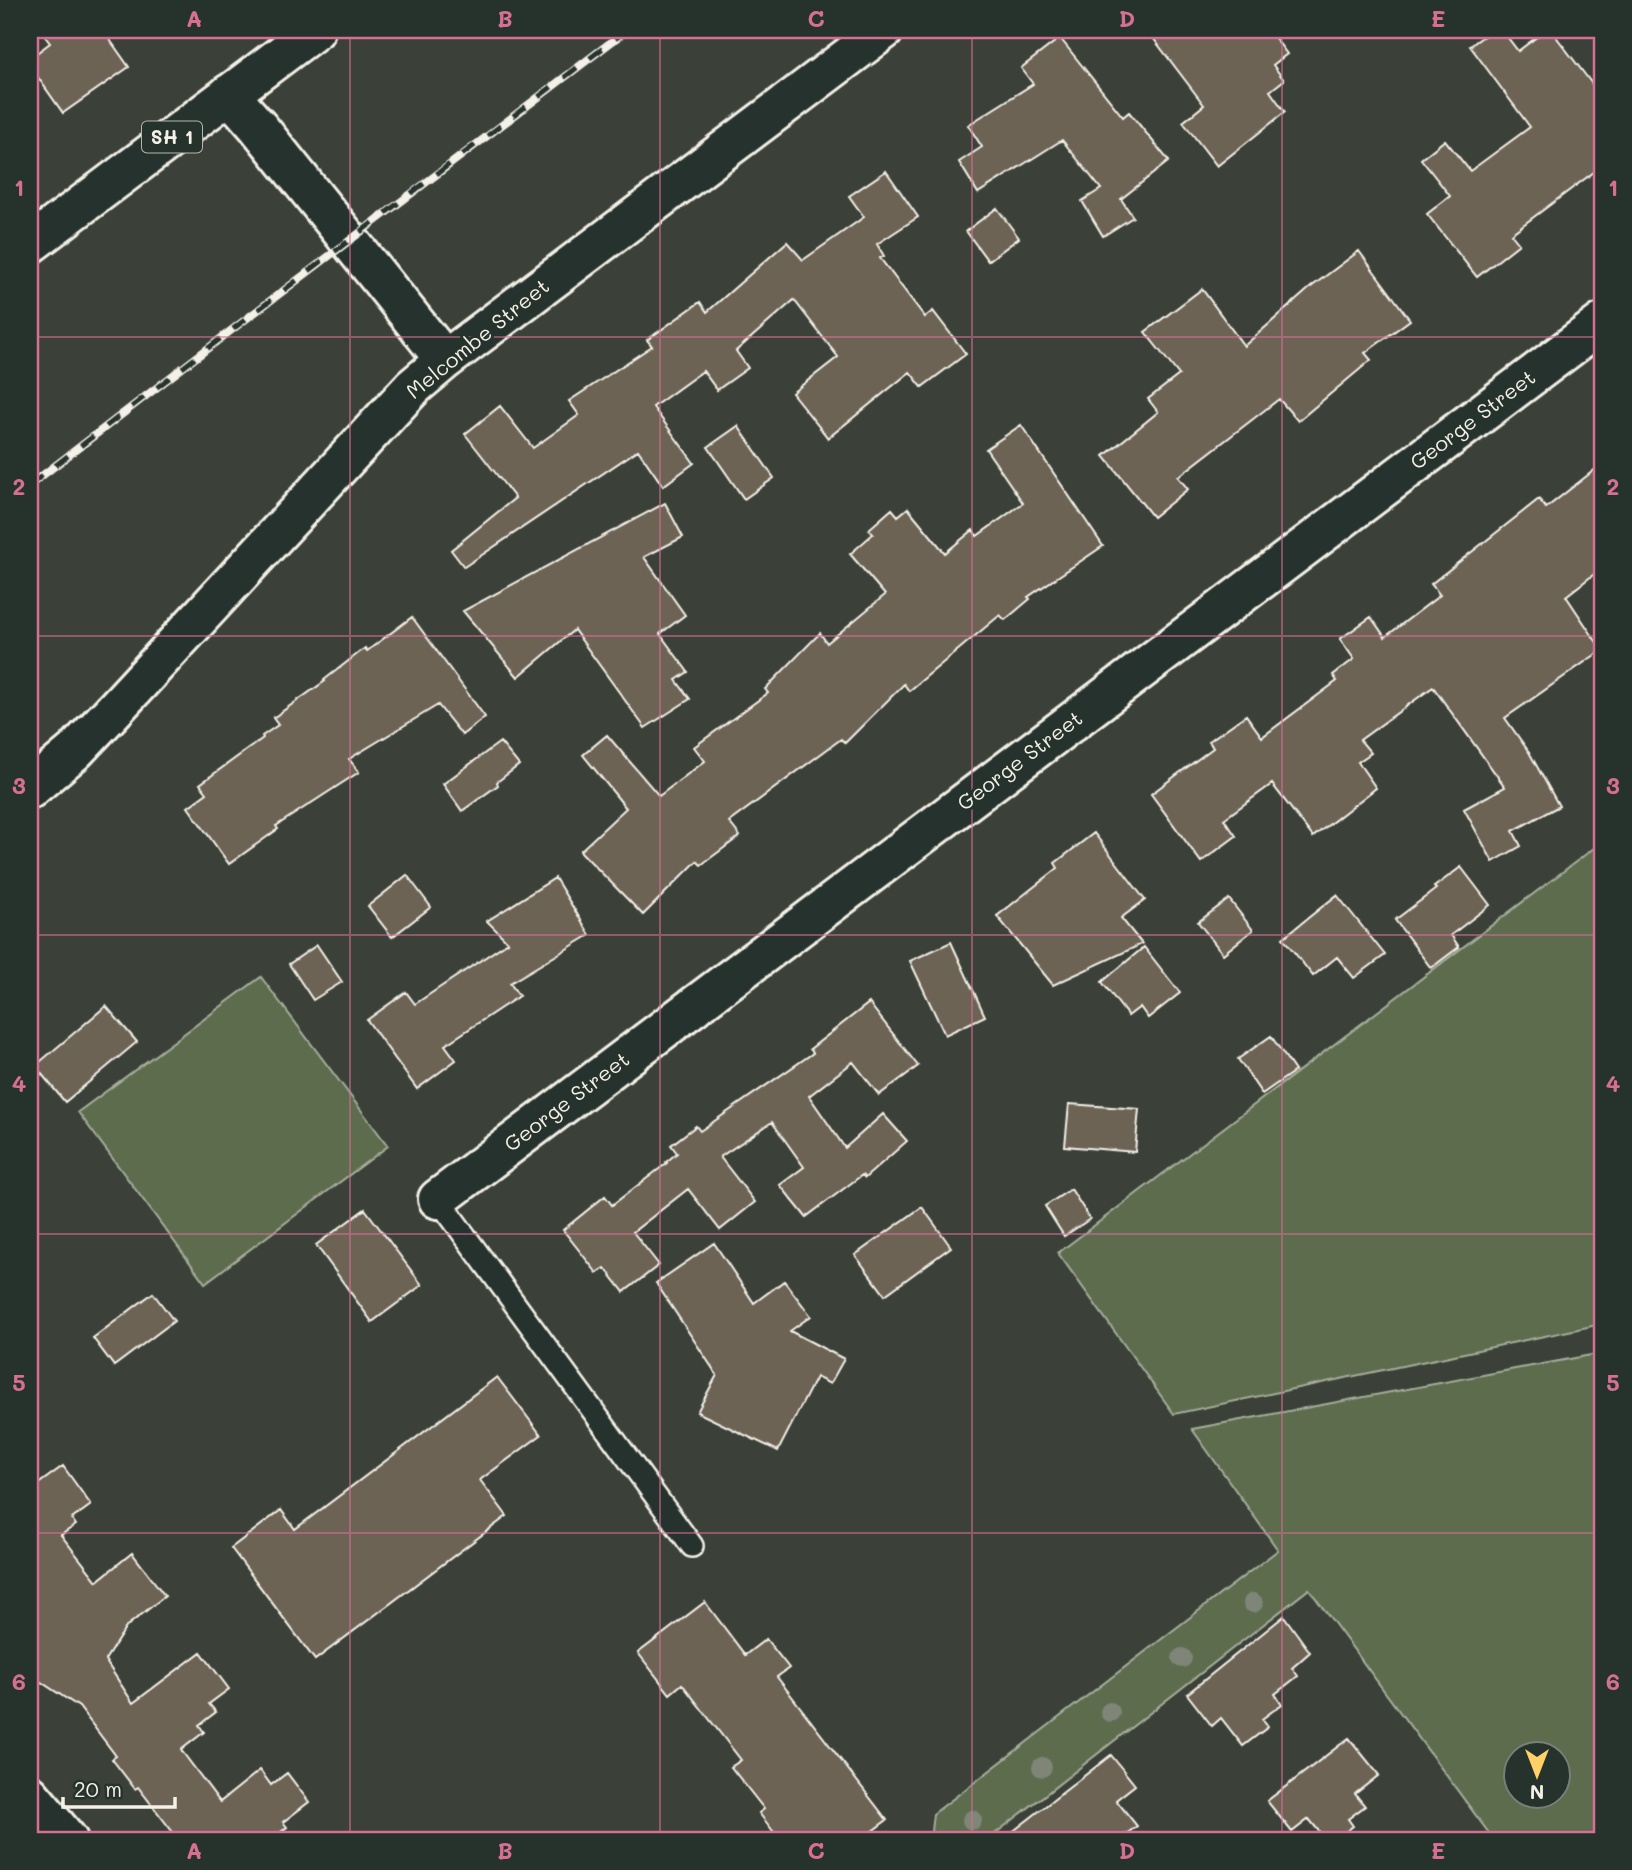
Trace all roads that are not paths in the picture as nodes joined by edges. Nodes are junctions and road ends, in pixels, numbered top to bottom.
1 (315, 30) edge
2 (884, 30) edge
3 (229, 94) junction
4 (30, 244) edge
5 (1602, 323) edge
6 (445, 360) junction
7 (30, 789) edge
8 (438, 1199) joint
9 (692, 1546) dead end
10 (30, 1795) edge
11 (68, 1840) edge

1 - 3 main road, SH 1
2 - 6 main road, Melcombe Street
3 - 4 main road, SH 1
3 - 6 main road
5 - 8 main road, George Street
6 - 7 main road, Melcombe Street
8 - 9 lane
10 - 11 main road

